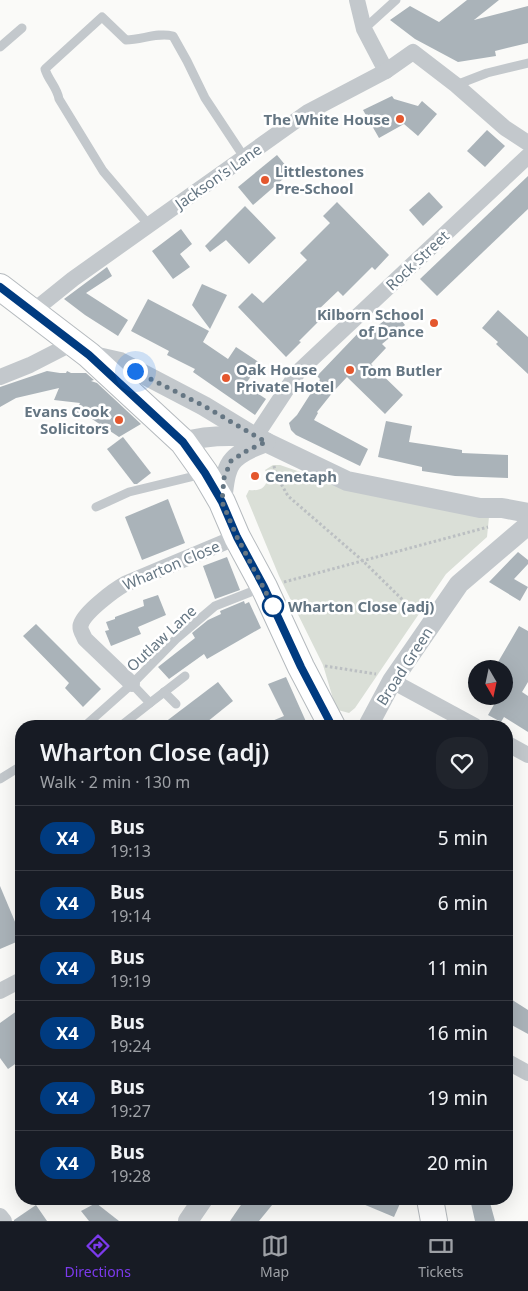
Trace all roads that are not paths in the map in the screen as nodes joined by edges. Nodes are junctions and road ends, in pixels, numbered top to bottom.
1 (357, 0) edge
2 (396, 0) edge
3 (22, 28) dead end
4 (364, 30) junction
5 (0, 46) edge
6 (528, 63) edge
7 (386, 71) junction
8 (456, 85) junction
9 (528, 143) edge
10 (528, 156) edge
11 (244, 158) junction
12 (149, 225) junction
13 (0, 287) edge
14 (32, 312) junction
15 (81, 349) junction
16 (0, 377) edge
17 (183, 442) junction
18 (268, 443) junction
19 (205, 473) junction
20 (222, 502) junction
21 (96, 507) dead end
22 (480, 508) junction
23 (528, 513) edge
24 (528, 525) edge
25 (237, 537) junction
26 (505, 544) junction
27 (264, 587) junction
28 (185, 676) dead end
29 (392, 681) junction
30 (132, 684) junction
31 (164, 692) junction
32 (150, 703) junction
33 (176, 704) dead end
34 (92, 720) edge
35 (128, 720) edge
36 (329, 720) edge
37 (371, 720) edge
38 (464, 720) edge
39 (513, 747) edge
40 (528, 755) edge
41 (15, 770) edge
42 (0, 779) edge
43 (15, 983) edge
44 (0, 991) edge
45 (513, 1065) edge
46 (528, 1073) edge
47 (199, 1205) edge
48 (431, 1205) edge
49 (0, 1216) edge
50 (4, 1221) edge
51 (188, 1221) edge
52 (434, 1221) edge

1 - 4 street
2 - 4 lane
3 - 5 lane
4 - 7 street
6 - 8 lane
7 - 8 street, Jackson's Lane
7 - 11 street, Jackson's Lane
8 - 9 street
10 - 18 street, Rock Street
11 - 12 street, Jackson's Lane
11 - 12 lane
12 - 14 street, Jackson's Lane
13 - 14 main road
14 - 15 main road
15 - 16 street
15 - 17 main road
15 - 18 street
17 - 18 street
17 - 19 main road
18 - 20 street
18 - 22 street
19 - 20 main road
19 - 21 lane
20 - 25 main road
22 - 23 street
22 - 26 street
24 - 26 street, Broad Green
25 - 27 main road
25 - 30 street, Wharton Close
26 - 29 street, Broad Green
27 - 30 lane, Outlaw Lane
27 - 36 main road
28 - 31 lane
29 - 37 street, Broad Green
29 - 38 street
30 - 32 lane
30 - 34 lane, Outlaw Lane
31 - 32 lane
31 - 33 lane
32 - 35 lane
39 - 40 street
41 - 42 lane
43 - 44 street
45 - 46 street
47 - 51 street
48 - 52 main road
49 - 50 street

